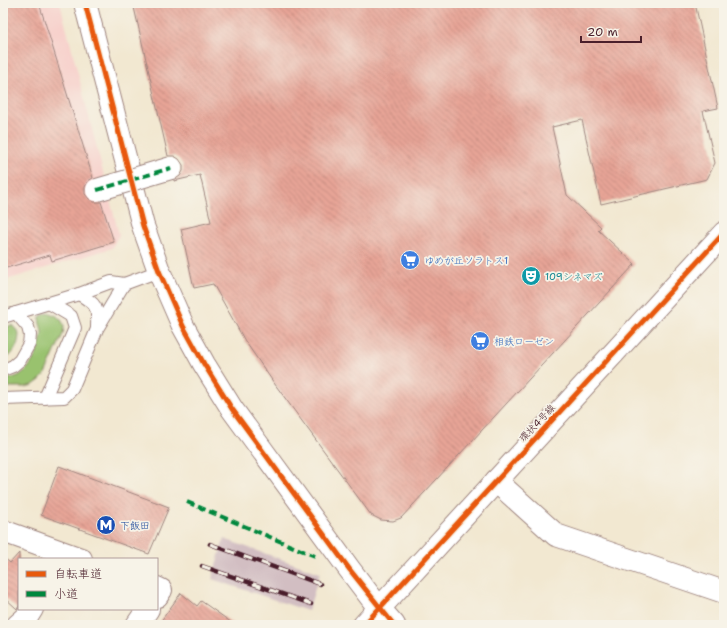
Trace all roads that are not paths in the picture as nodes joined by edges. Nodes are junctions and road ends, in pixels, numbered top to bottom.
1 (85, 3) edge
2 (171, 168) dead end
3 (97, 190) dead end
4 (724, 233) edge
5 (159, 272) junction
6 (124, 284) junction
7 (78, 294) junction
8 (49, 303) junction
9 (16, 313) junction
10 (3, 317) edge
11 (97, 329) junction
12 (3, 370) edge
13 (45, 398) junction
14 (3, 399) edge
15 (496, 481) junction
16 (3, 531) edge
17 (72, 557) edge
18 (724, 592) edge
19 (379, 608) junction
20 (31, 610) edge
21 (147, 610) edge
22 (18, 625) edge
23 (137, 625) edge
24 (364, 625) edge
25 (394, 625) edge

1 - 5 street
2 - 3 street, bridge
4 - 15 street, 環状4号線
5 - 6 lane
5 - 19 street
6 - 7 lane
6 - 11 lane
7 - 8 lane
7 - 11 lane
8 - 9 lane
8 - 13 lane
9 - 10 lane
9 - 12 lane
11 - 13 lane
13 - 14 lane
15 - 18 street
15 - 19 street, 環状4号線
16 - 17 street
19 - 24 street, 環状4号線
19 - 25 street
20 - 22 street
21 - 23 street

